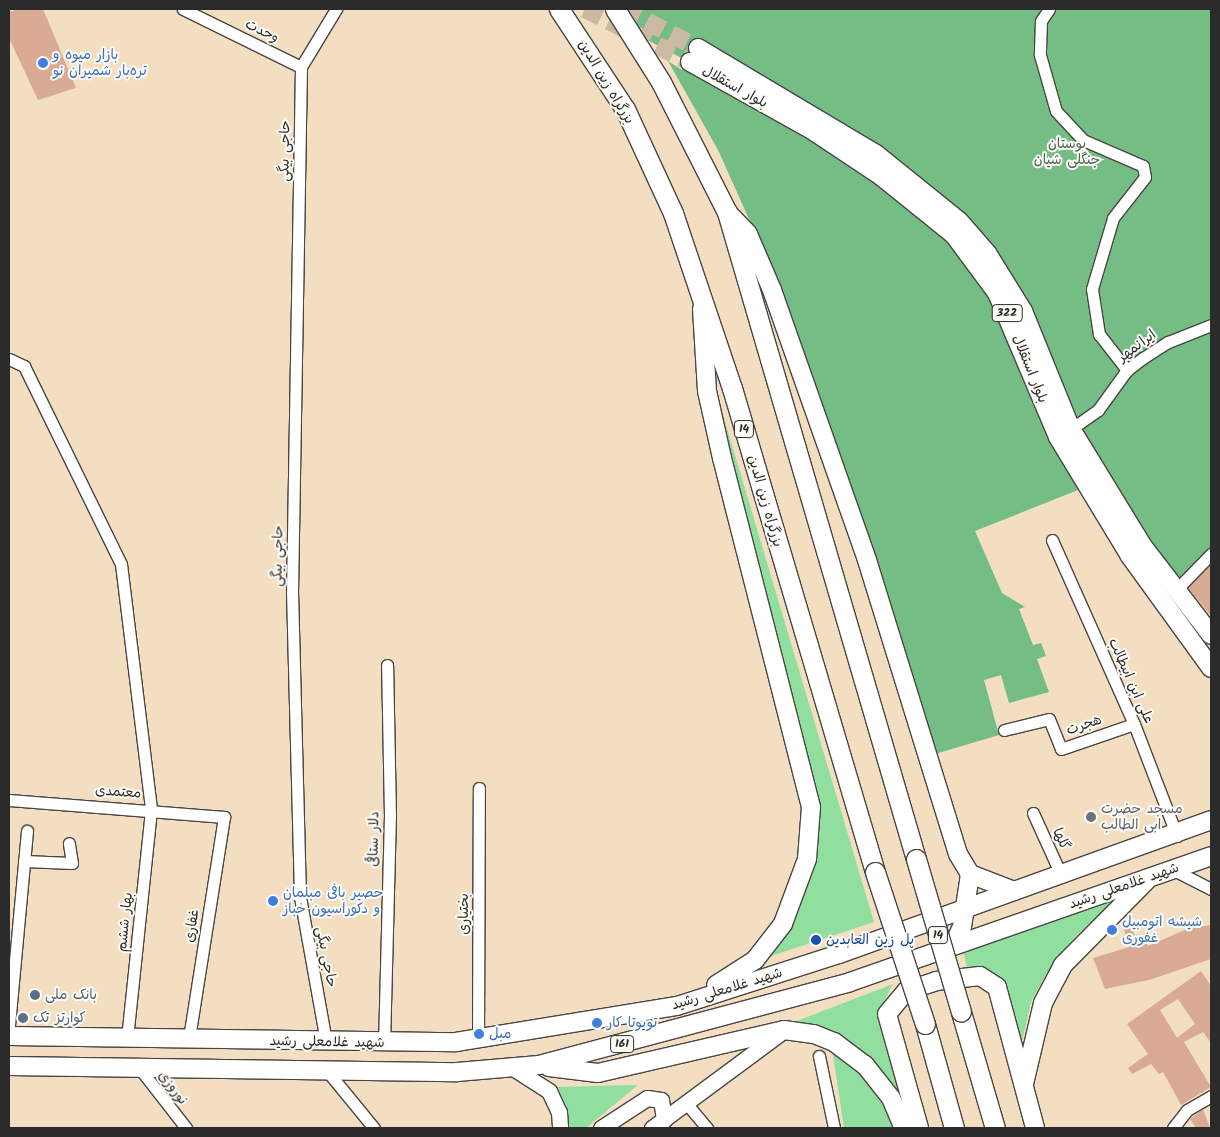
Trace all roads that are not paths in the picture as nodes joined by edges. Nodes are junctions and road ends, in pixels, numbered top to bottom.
1 (183, 9) edge
2 (336, 9) edge
3 (559, 9) edge
4 (615, 9) edge
5 (1049, 9) edge
6 (301, 67) junction
7 (727, 212) junction
8 (701, 306) junction
9 (1211, 325) edge
10 (9, 359) edge
11 (1126, 370) junction
12 (1072, 429) junction
13 (1052, 540) dead end
14 (1211, 554) edge
15 (1175, 591) junction
16 (1211, 635) edge
17 (387, 665) dead end
18 (1211, 668) edge
19 (1134, 724) junction
20 (1004, 730) dead end
21 (479, 788) dead end
22 (9, 800) edge
23 (151, 810) junction
24 (1033, 813) dead end
25 (224, 817) joint
26 (1211, 820) edge
27 (27, 831) dead end
28 (1177, 836) junction
29 (69, 843) dead end
30 (1210, 858) edge
31 (24, 861) junction
32 (1172, 869) junction
33 (970, 874) junction
34 (1062, 877) junction
35 (1149, 878) junction
36 (1211, 889) edge
37 (1014, 891) junction
38 (966, 909) junction
39 (953, 946) junction
40 (677, 1006) junction
41 (9, 1025) edge
42 (784, 1030) junction
43 (9, 1036) edge
44 (127, 1038) junction
45 (189, 1039) junction
46 (478, 1040) junction
47 (326, 1042) junction
48 (384, 1044) junction
49 (820, 1056) dead end
50 (539, 1065) junction
51 (9, 1066) edge
52 (137, 1066) junction
53 (513, 1068) junction
54 (328, 1072) junction
55 (1024, 1084) junction
56 (1211, 1096) edge
57 (686, 1103) junction
58 (658, 1124) edge
59 (186, 1128) edge
60 (374, 1128) edge
61 (560, 1128) edge
62 (601, 1128) edge
63 (707, 1128) edge
64 (834, 1128) edge
65 (904, 1128) edge
66 (919, 1128) edge
67 (954, 1128) edge
68 (995, 1128) edge
69 (1035, 1128) edge
70 (1173, 1128) edge

1 - 6 street, وحدت
2 - 6 street
3 - 8 highway, بزرگراه زین الدین / 14
4 - 7 highway, 14
5 - 11 street
6 - 47 street, حاجی بیگی
7 - 33 main road
7 - 68 highway, 14, bridge
8 - 40 main road
8 - 67 highway, بزرگراه زین الدین / 14, bridge
9 - 11 street, ایرانمهر
10 - 23 street, بهار ششم
11 - 12 street, ایرانمهر
12 - 15 main road, بلوار استقلال / 322
12 - 18 main road, بلوار استقلال / 322
13 - 19 street, علی ابن ابیطالب
14 - 15 street
15 - 16 main road, بلوار استقلال / 322
17 - 48 street, دلار ستاقی
19 - 20 street, هجرت
19 - 28 street, علی ابن ابیطالب
21 - 46 street, بختیاری
22 - 23 street, معتمدی
23 - 25 street, معتمدی
23 - 44 street, بهار ششم
24 - 34 street, گلها
25 - 45 street, غفاری
26 - 28 main road, شهید غلامعلی رشید / 161
27 - 31 street
28 - 34 main road, شهید غلامعلی رشید / 161
29 - 31 street
30 - 32 main road, شهید غلامعلی رشید / 161
31 - 41 street
32 - 35 main road, شهید غلامعلی رشید / 161
32 - 36 street
33 - 37 main road
33 - 38 main road
34 - 37 main road, شهید غلامعلی رشید / 161
35 - 39 main road, شهید غلامعلی رشید / 161
35 - 55 main road
37 - 38 main road, شهید غلامعلی رشید / 161
38 - 39 main road
38 - 40 main road, شهید غلامعلی رشید / 161
39 - 50 main road, شهید غلامعلی رشید / 161
40 - 46 main road, شهید غلامعلی رشید / 161
42 - 50 main road
42 - 57 main road
42 - 65 main road
43 - 44 main road, شهید غلامعلی رشید / 161
44 - 45 main road, شهید غلامعلی رشید / 161
45 - 47 main road, شهید غلامعلی رشید / 161
46 - 48 main road, شهید غلامعلی رشید / 161
47 - 48 main road, شهید غلامعلی رشید / 161
49 - 64 street
50 - 53 main road, شهید غلامعلی رشید / 161
51 - 52 main road, شهید غلامعلی رشید / 161
52 - 54 main road, شهید غلامعلی رشید / 161
52 - 59 street, نوروزی
53 - 54 main road, شهید غلامعلی رشید / 161
53 - 61 main road
54 - 60 street
55 - 66 main road
55 - 69 main road
56 - 70 street
57 - 58 main road
57 - 63 street
58 - 62 main road

